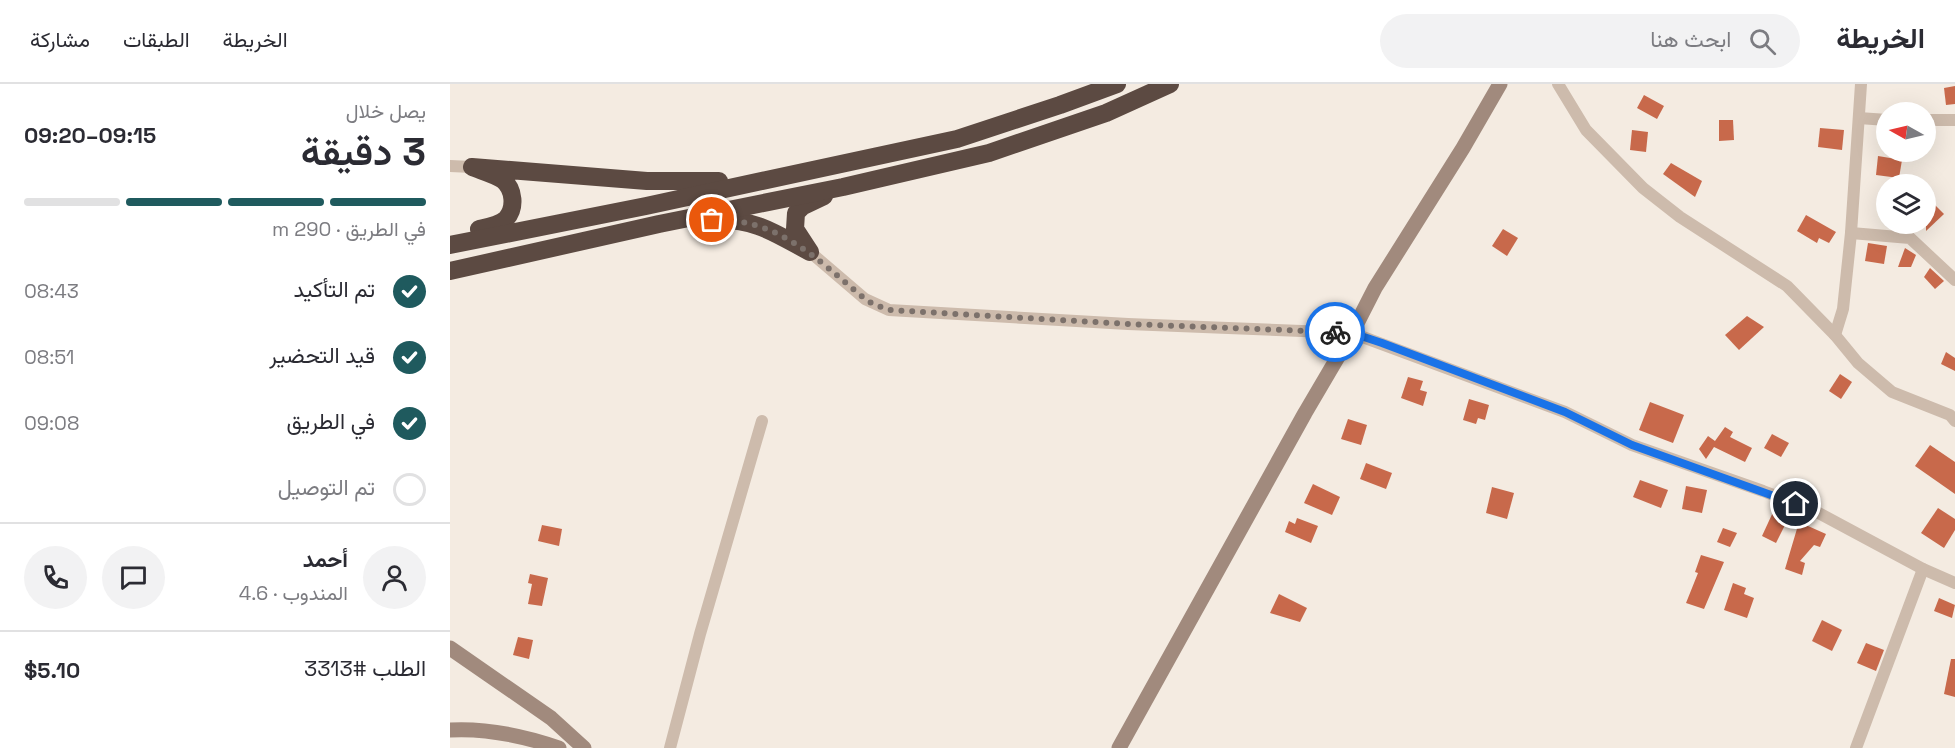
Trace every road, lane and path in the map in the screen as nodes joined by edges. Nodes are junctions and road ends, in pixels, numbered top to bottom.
1 (1117, 84) edge
2 (1170, 84) edge
3 (1500, 84) edge
4 (1558, 84) edge
5 (1862, 84) edge
6 (1859, 118) junction
7 (1876, 119) edge
8 (1936, 120) edge
9 (1955, 120) edge
10 (450, 166) edge
11 (472, 168) junction
12 (775, 177) junction
13 (843, 186) junction
14 (659, 224) junction
15 (1851, 233) junction
16 (450, 243) edge
17 (810, 252) junction
18 (450, 271) edge
19 (1955, 280) edge
20 (1352, 333) junction
21 (1835, 335) junction
22 (1953, 413) edge
23 (762, 421) dead end
24 (1923, 569) junction
25 (1955, 583) edge
26 (450, 648) edge
27 (450, 730) edge
28 (559, 748) edge
29 (584, 748) edge
30 (670, 748) edge
31 (1119, 748) edge
32 (1856, 748) edge

1 - 12 highway
2 - 13 highway
3 - 20 street
4 - 21 street
5 - 6 street
6 - 7 street
6 - 15 street
8 - 9 street
10 - 11 street
11 - 12 highway
11 - 16 highway
12 - 16 highway
13 - 14 highway
13 - 17 highway
14 - 17 highway
14 - 18 highway
15 - 19 street
15 - 21 street
17 - 20 street
20 - 24 street
20 - 31 street
21 - 22 street
23 - 30 street
24 - 25 street
24 - 32 street
26 - 29 street
27 - 28 street

